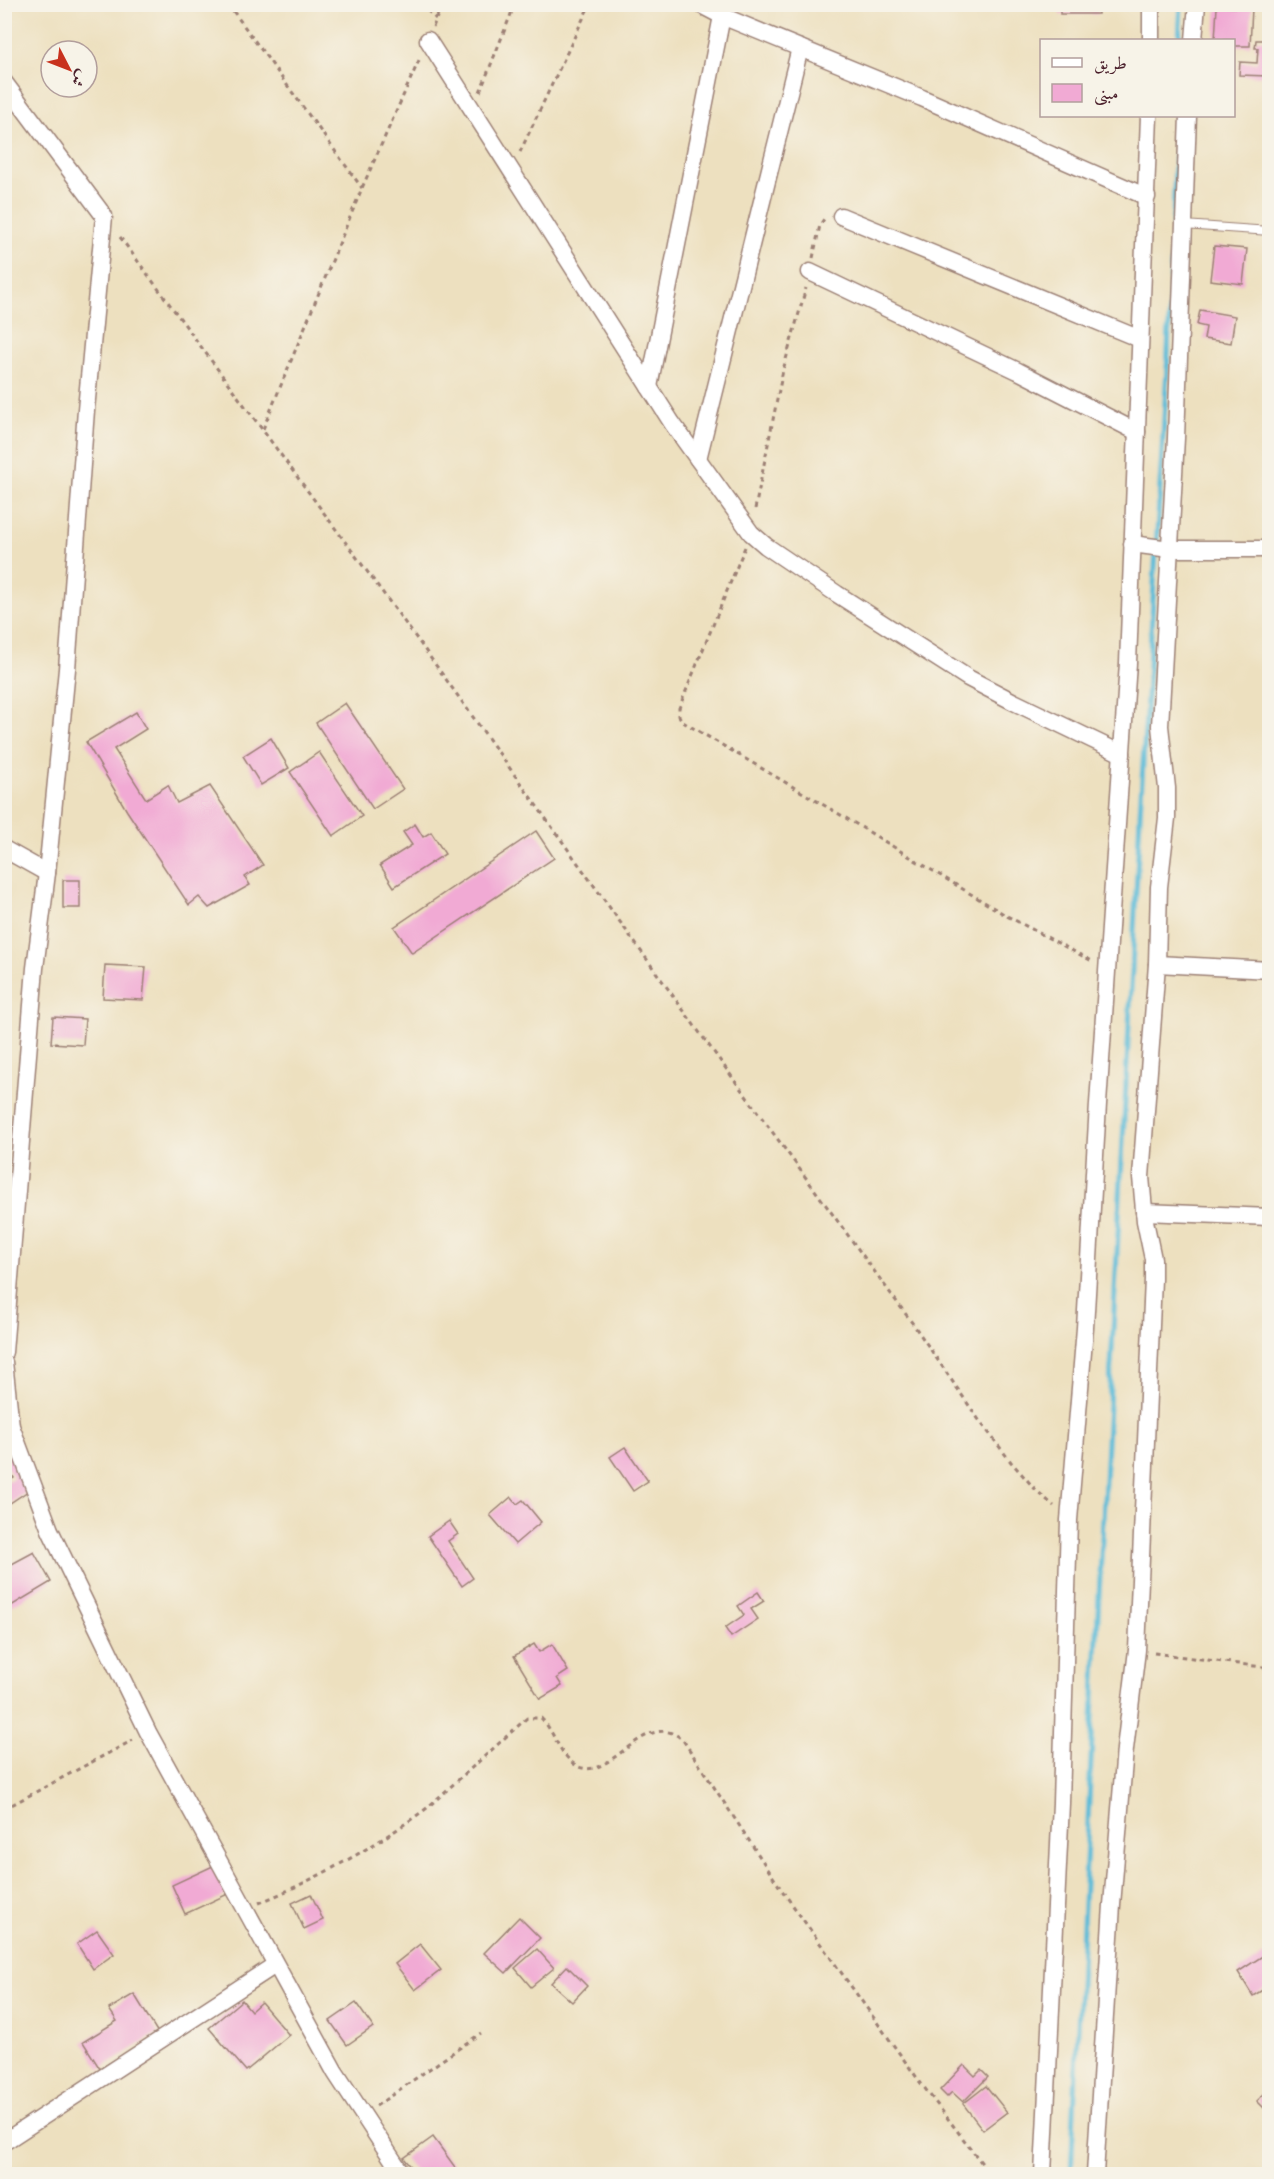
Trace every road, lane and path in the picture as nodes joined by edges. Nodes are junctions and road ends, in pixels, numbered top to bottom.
1 (228, 4) edge
2 (421, 4) edge
3 (442, 4) edge
4 (515, 4) edge
5 (590, 4) edge
6 (699, 4) edge
7 (1151, 4) edge
8 (1197, 4) edge
9 (722, 16) junction
10 (436, 19) junction
11 (1150, 39) edge
12 (1194, 39) edge
13 (428, 40) junction
14 (800, 48) junction
15 (4, 82) edge
16 (473, 110) junction
17 (1149, 117) edge
18 (1188, 117) edge
19 (511, 170) junction
20 (362, 188) junction
21 (1147, 197) junction
22 (104, 216) junction
23 (842, 216) joint
24 (1184, 225) junction
25 (1269, 231) edge
26 (810, 272) junction
27 (1140, 339) junction
28 (649, 387) junction
29 (263, 429) junction
30 (1137, 432) junction
31 (698, 459) junction
32 (1269, 465) edge
33 (751, 533) junction
34 (1137, 545) junction
35 (1166, 549) junction
36 (1268, 549) edge
37 (1122, 753) junction
38 (4, 849) edge
39 (48, 873) junction
40 (1157, 964) junction
41 (1107, 969) junction
42 (1269, 970) edge
43 (1144, 1212) junction
44 (1269, 1217) edge
45 (4, 1352) edge
46 (4, 1362) edge
47 (1069, 1520) junction
48 (1137, 1650) junction
49 (1269, 1668) edge
50 (148, 1732) junction
51 (4, 1809) edge
52 (247, 1908) junction
53 (275, 1965) junction
54 (481, 2033) dead end
55 (362, 2115) junction
56 (4, 2142) edge
57 (402, 2175) edge
58 (990, 2175) edge
59 (1043, 2175) edge
60 (1095, 2175) edge

1 - 20 path
2 - 10 path
3 - 10 path
4 - 16 path
5 - 19 path
6 - 9 street
7 - 11 street
8 - 12 street
9 - 14 street
9 - 28 street
10 - 13 path
13 - 16 street
13 - 20 path
14 - 21 street
14 - 31 street
15 - 22 street
16 - 19 street
17 - 21 street
18 - 24 street
19 - 28 street
20 - 29 path
21 - 27 street
22 - 29 path
22 - 39 street
23 - 26 path
23 - 27 street
24 - 25 lane
24 - 35 street
26 - 30 street
26 - 33 path
27 - 30 street
28 - 31 street
29 - 47 path
30 - 34 street
31 - 33 street
32 - 36 lane
33 - 37 street
33 - 41 path
34 - 35 street
34 - 37 street
35 - 36 street
35 - 40 street
37 - 41 street
38 - 39 street
39 - 45 street
40 - 42 street
40 - 43 street
41 - 47 street
43 - 44 street
43 - 48 street
46 - 50 street
47 - 59 street
48 - 49 path
48 - 60 street
50 - 51 path
50 - 52 street
52 - 53 street
52 - 58 path
53 - 55 street
53 - 56 street
54 - 55 path
55 - 57 street

